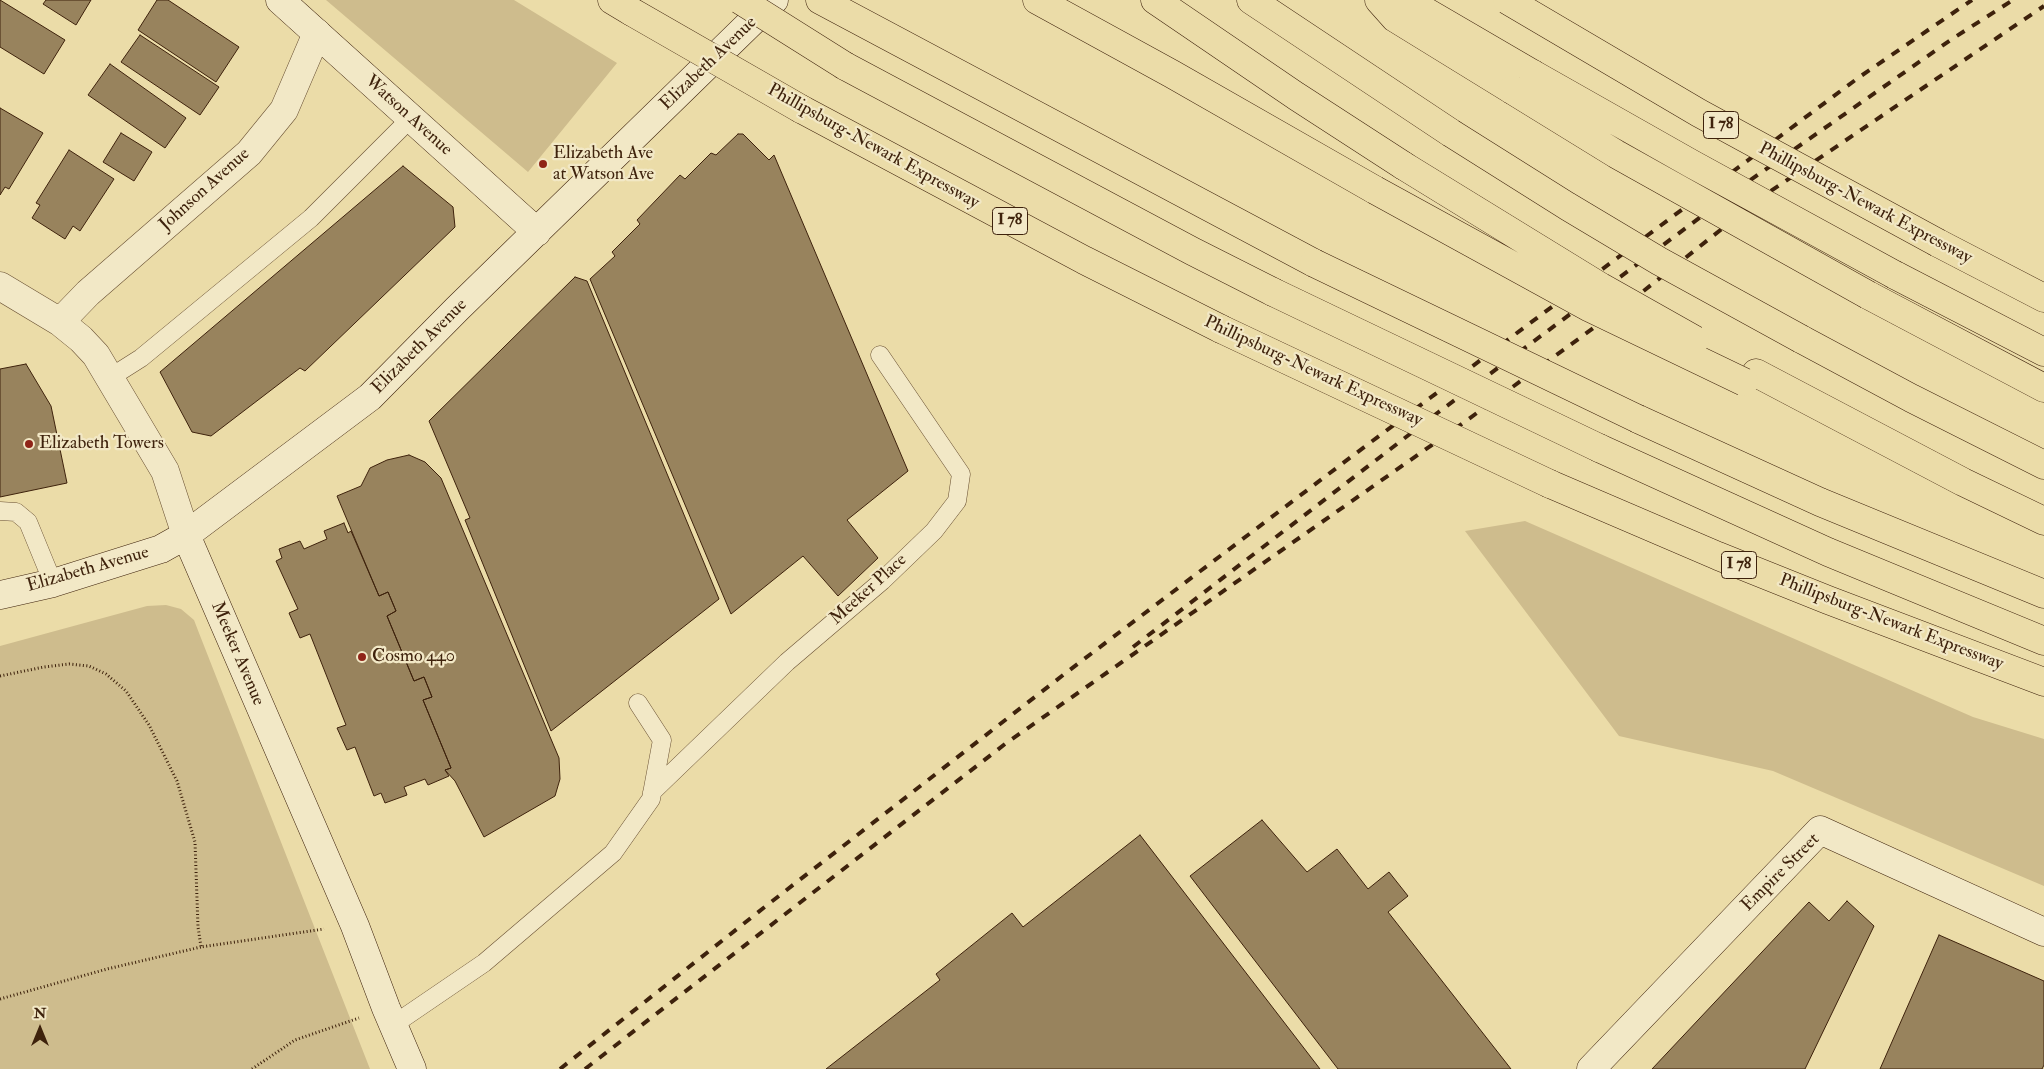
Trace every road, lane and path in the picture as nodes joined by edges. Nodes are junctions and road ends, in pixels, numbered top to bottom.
1 (280, 0) edge
2 (740, 0) edge
3 (774, 0) edge
4 (820, 0) edge
5 (1037, 0) edge
6 (1155, 0) edge
7 (1251, 0) edge
8 (1379, 0) edge
9 (1406, 0) edge
10 (1507, 0) edge
11 (622, 6) edge
12 (317, 33) junction
13 (411, 118) junction
14 (537, 232) junction
15 (0, 286) edge
16 (2044, 298) edge
17 (60, 322) junction
18 (2044, 352) edge
19 (880, 355) dead end
20 (111, 376) junction
21 (1750, 378) junction
22 (2044, 388) edge
23 (2044, 465) edge
24 (0, 510) edge
25 (2044, 521) edge
26 (186, 536) junction
27 (53, 583) junction
28 (2044, 594) edge
29 (0, 595) edge
30 (2044, 641) edge
31 (0, 676) edge
32 (2044, 682) edge
33 (638, 703) dead end
34 (652, 792) junction
35 (355, 926) junction
36 (2044, 932) edge
37 (201, 947) junction
38 (0, 999) edge
39 (389, 1017) junction
40 (252, 1069) edge
41 (412, 1069) edge
42 (1591, 1069) edge

1 - 12 street, Watson Avenue
2 - 30 highway, bridge
3 - 14 street, Elizabeth Avenue
4 - 28 highway, bridge
5 - 21 highway, bridge
6 - 21 highway, bridge
7 - 23 highway, bridge
8 - 22 highway, bridge
9 - 18 highway, bridge
10 - 16 highway, Phillipsburg-Newark Expressway / I 78, bridge
11 - 32 highway, Phillipsburg-Newark Expressway / I 78, bridge
12 - 13 street, Watson Avenue
12 - 17 street, Johnson Avenue
13 - 14 street, Watson Avenue
13 - 20 lane
14 - 26 street, Elizabeth Avenue
15 - 17 street, Meeker Avenue
17 - 20 street, Meeker Avenue
19 - 34 lane, Meeker Place
20 - 26 street, Meeker Avenue
21 - 25 highway
24 - 27 lane
26 - 27 street, Elizabeth Avenue
26 - 35 street, Meeker Avenue
27 - 29 street, Elizabeth Avenue
31 - 37 path
33 - 34 lane
34 - 39 lane
35 - 37 path
35 - 39 street, Meeker Avenue
36 - 42 street, Empire Street
37 - 38 path
39 - 40 path
39 - 41 street, Meeker Avenue

